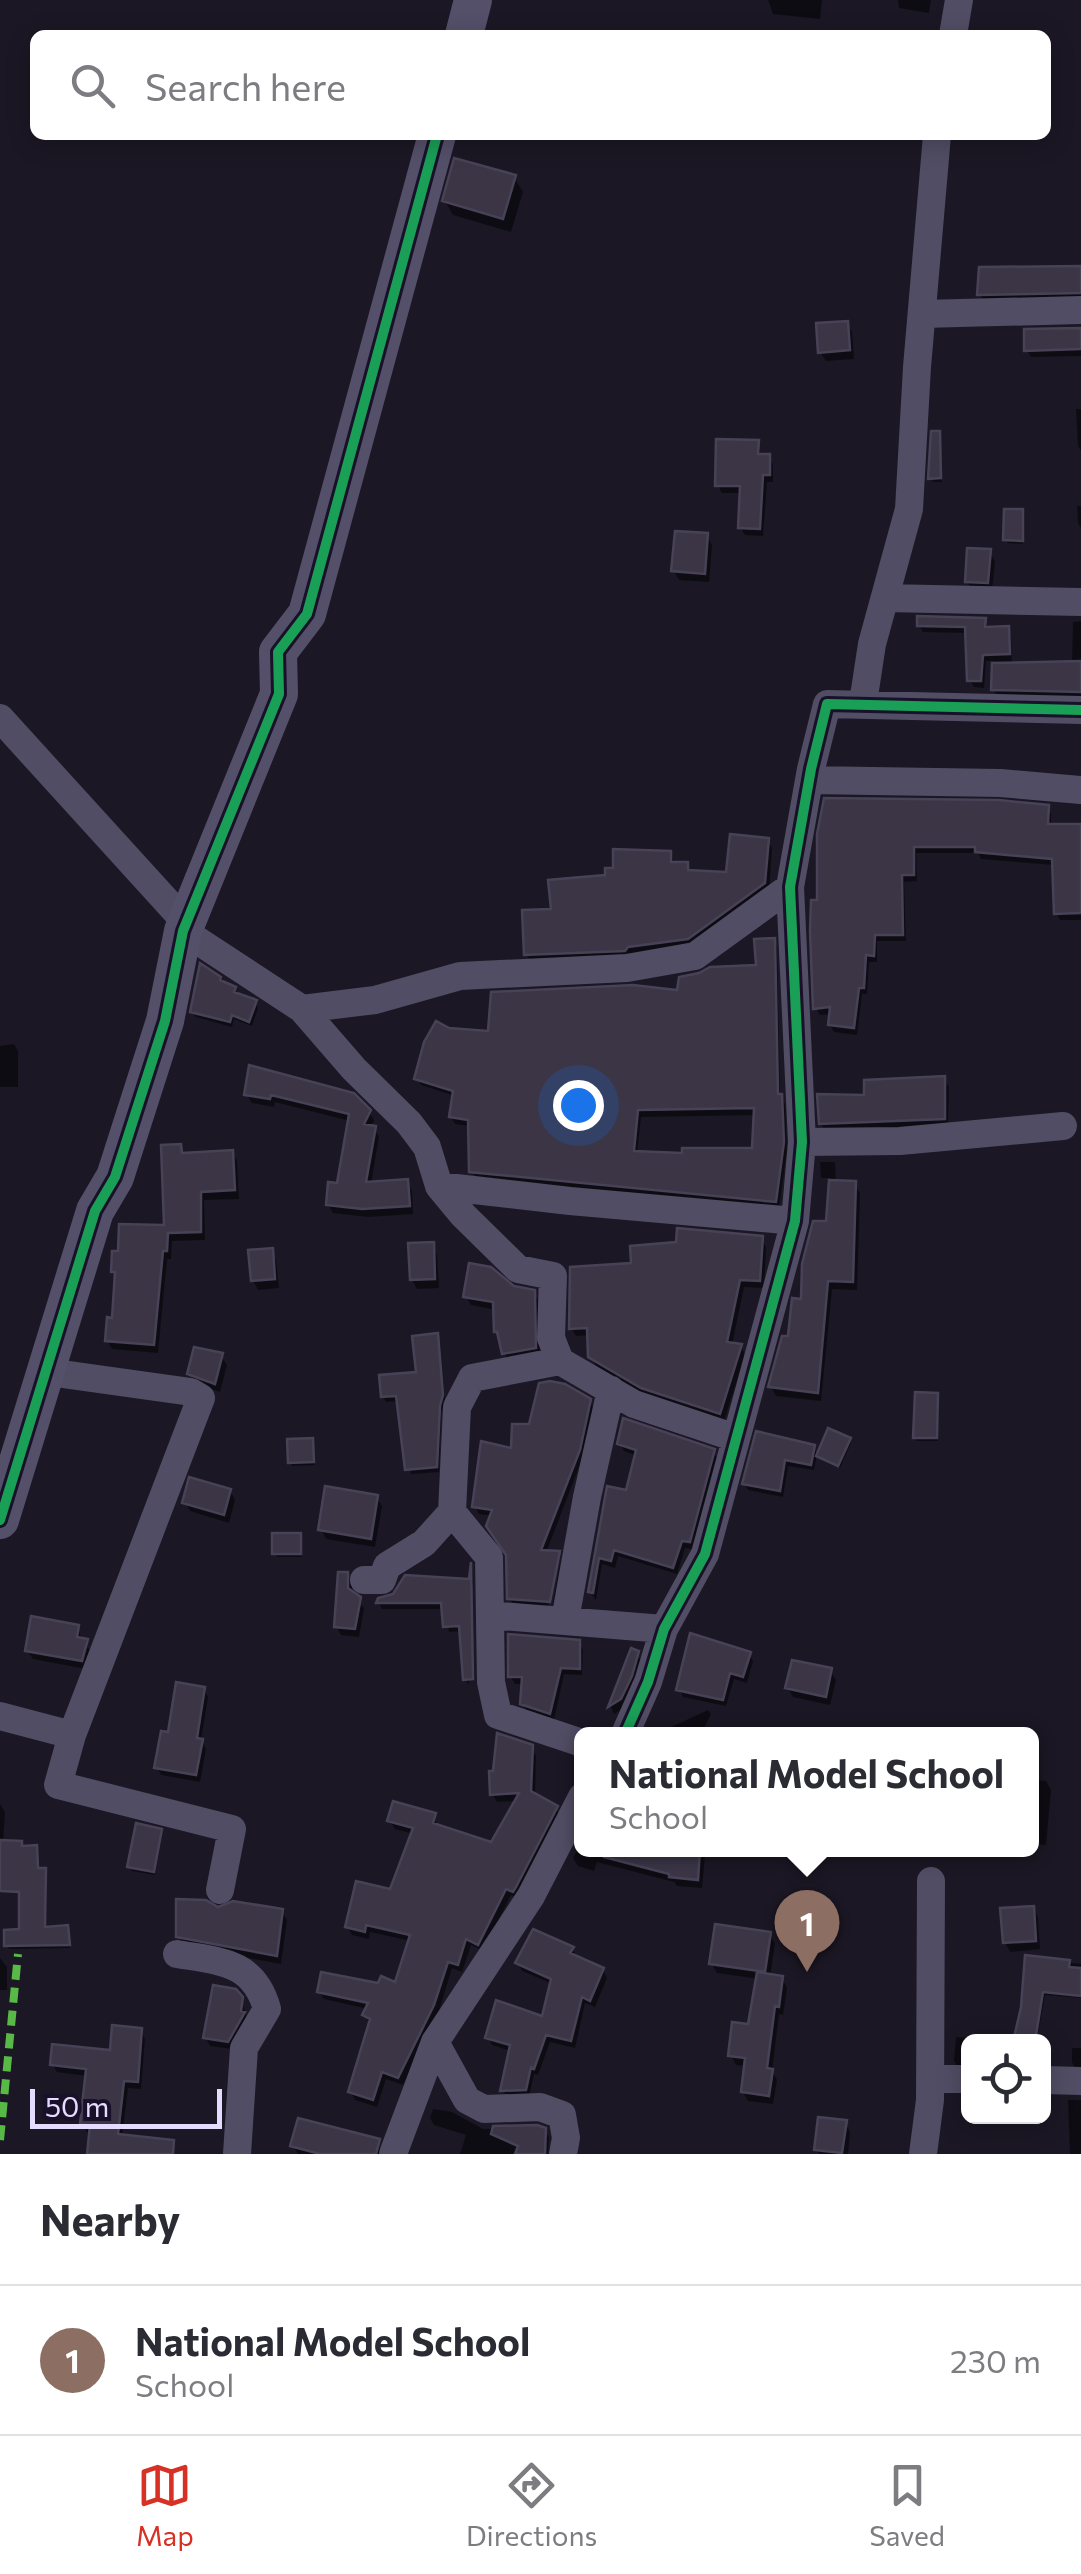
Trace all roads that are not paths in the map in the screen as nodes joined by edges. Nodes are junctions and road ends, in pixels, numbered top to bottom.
1 (473, 0) edge
2 (959, 0) edge
3 (465, 30) edge
4 (954, 30) edge
5 (435, 140) edge
6 (938, 140) edge
7 (1081, 310) edge
8 (922, 314) junction
9 (885, 598) junction
10 (1081, 602) edge
11 (863, 703) junction
12 (1081, 710) edge
13 (0, 718) edge
14 (809, 780) junction
15 (1081, 790) edge
16 (790, 887) junction
17 (184, 931) junction
18 (302, 1010) junction
19 (1063, 1126) dead end
20 (802, 1142) junction
21 (439, 1186) junction
22 (795, 1221) junction
23 (560, 1361) junction
24 (48, 1372) junction
25 (611, 1390) junction
26 (736, 1438) junction
27 (452, 1512) junction
28 (0, 1520) edge
29 (364, 1580) dead end
30 (490, 1616) junction
31 (566, 1620) junction
32 (664, 1629) junction
33 (0, 1716) edge
34 (627, 1727) edge
35 (72, 1734) junction
36 (574, 1740) edge
37 (574, 1812) edge
38 (931, 1881) dead end
39 (220, 1890) dead end
40 (177, 1954) dead end
41 (435, 2042) junction
42 (930, 2079) junction
43 (961, 2079) edge
44 (1051, 2080) edge
45 (1081, 2080) edge
46 (237, 2154) edge
47 (393, 2154) edge
48 (563, 2154) edge
49 (922, 2154) edge

1 - 3 street
2 - 4 street
5 - 17 street
6 - 8 street
7 - 8 street
8 - 9 street
9 - 10 street
9 - 11 street
11 - 12 street
11 - 14 street
13 - 17 street
14 - 15 street
14 - 16 street
16 - 18 street
16 - 20 street
17 - 18 street
17 - 24 street
18 - 21 street
19 - 20 street
20 - 22 street
21 - 22 street
21 - 23 street
22 - 26 street
23 - 25 street
23 - 27 street
24 - 28 street
24 - 35 street
25 - 26 street
25 - 31 street
26 - 32 street
27 - 29 street
27 - 30 street
30 - 31 street
30 - 36 street
31 - 32 street
32 - 34 street
33 - 35 street
35 - 39 street
37 - 41 street
38 - 42 street
40 - 46 street
41 - 47 street
41 - 48 street
42 - 43 street
42 - 49 street
44 - 45 street

